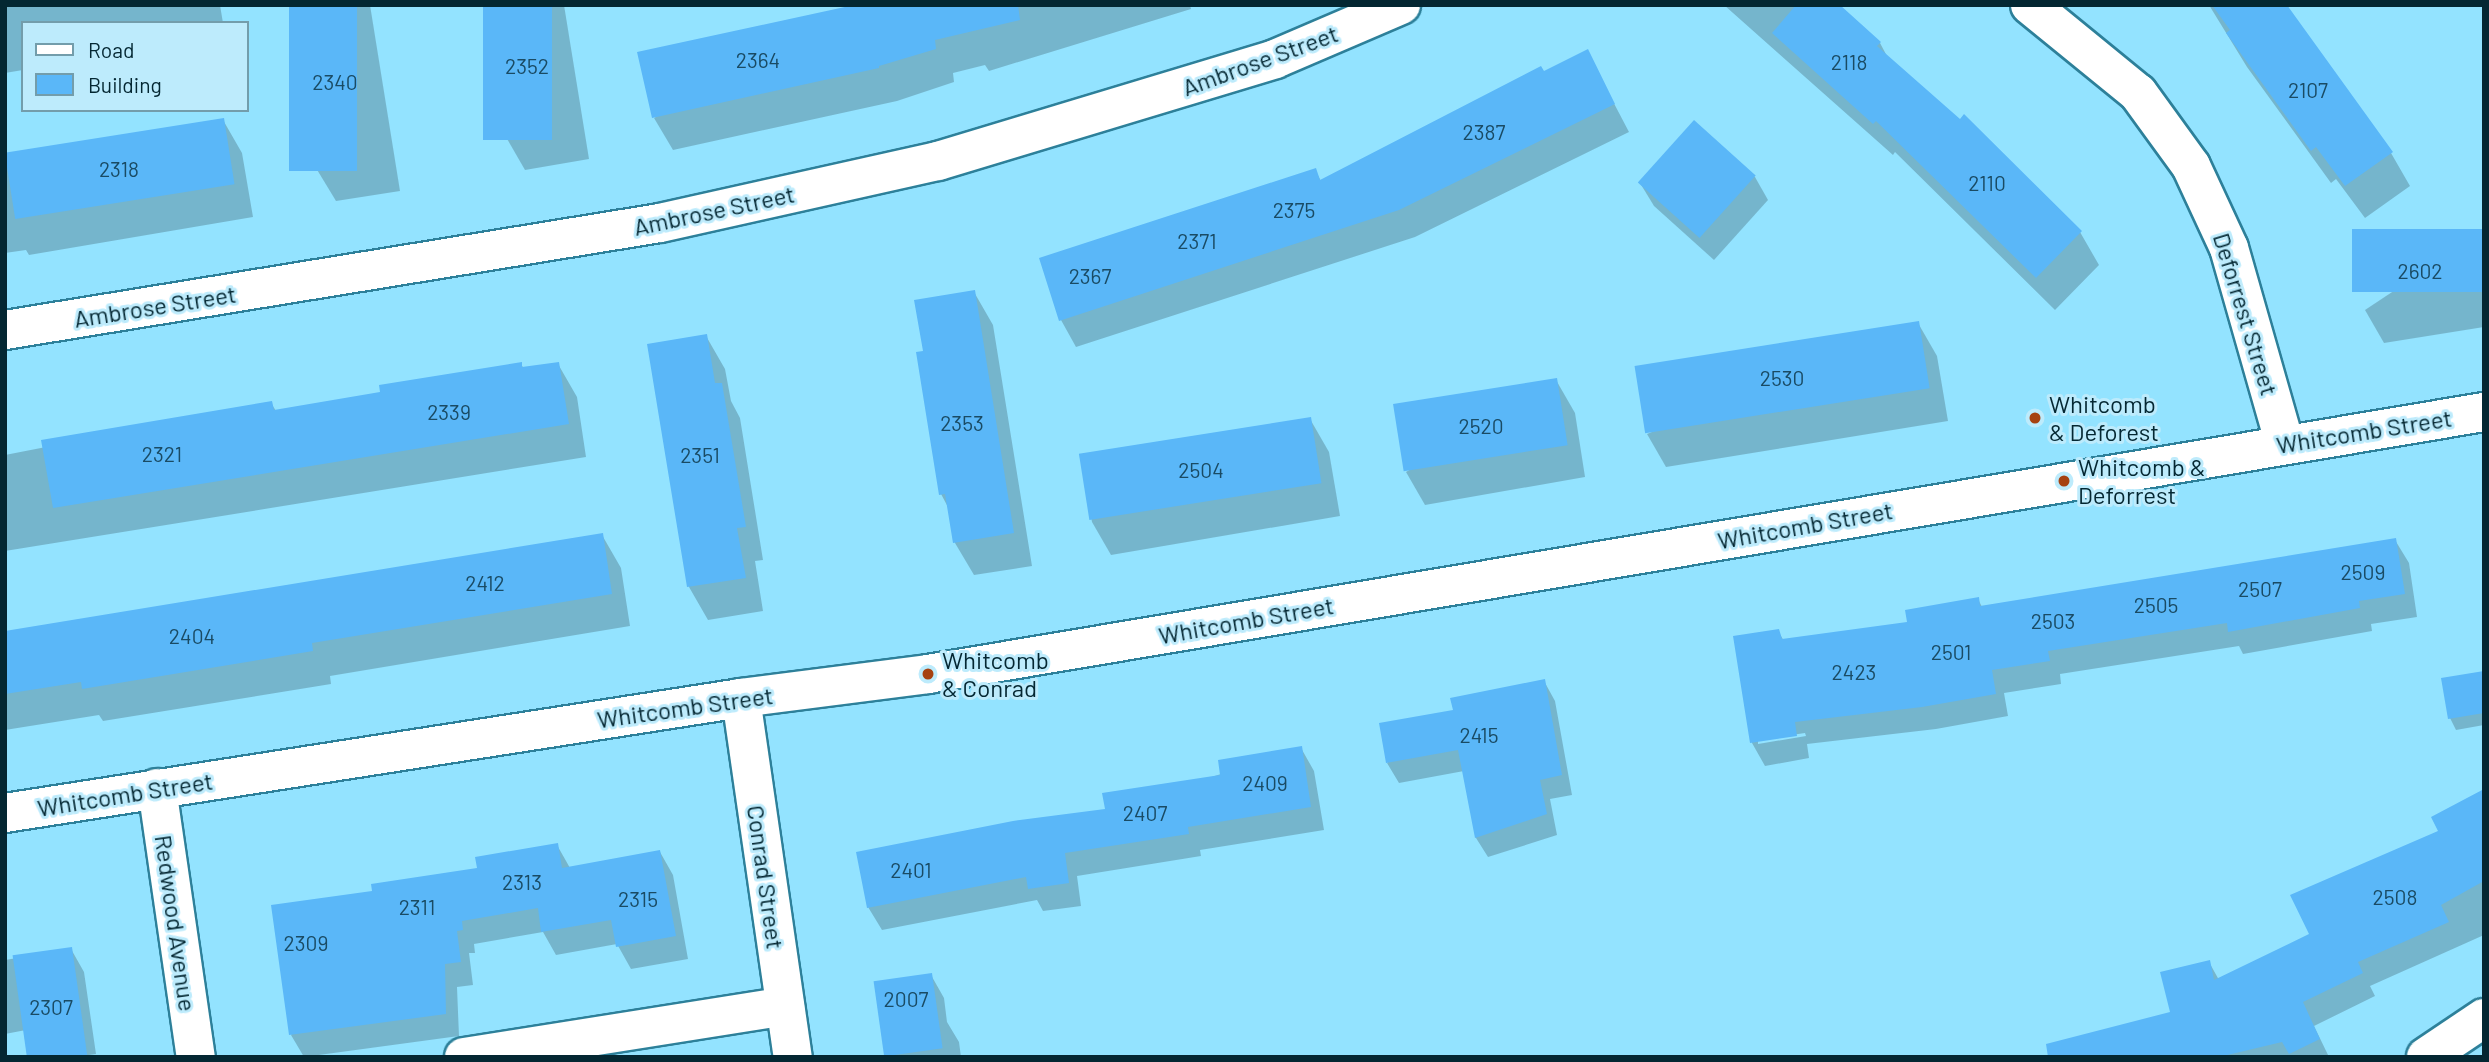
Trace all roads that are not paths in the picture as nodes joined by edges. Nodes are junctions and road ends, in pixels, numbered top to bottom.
1 (1401, 5) edge
2 (2030, 5) edge
3 (5, 330) edge
4 (2484, 412) edge
5 (2285, 444) junction
6 (741, 698) junction
7 (157, 788) junction
8 (5, 813) edge
9 (785, 1006) junction
10 (2484, 1018) edge
11 (2484, 1024) edge
12 (486, 1055) edge
13 (196, 1057) edge
14 (793, 1057) edge
15 (2426, 1057) edge
16 (2468, 1057) edge

1 - 3 street, Ambrose Street
2 - 5 street, Deforrest Street
4 - 5 street, Whitcomb Street
5 - 6 street, Whitcomb Street
6 - 7 street, Whitcomb Street
6 - 9 street, Conrad Street
7 - 8 street, Whitcomb Street
7 - 13 street, Redwood Avenue
9 - 12 street
9 - 14 street, Conrad Street
10 - 15 street
11 - 16 street

